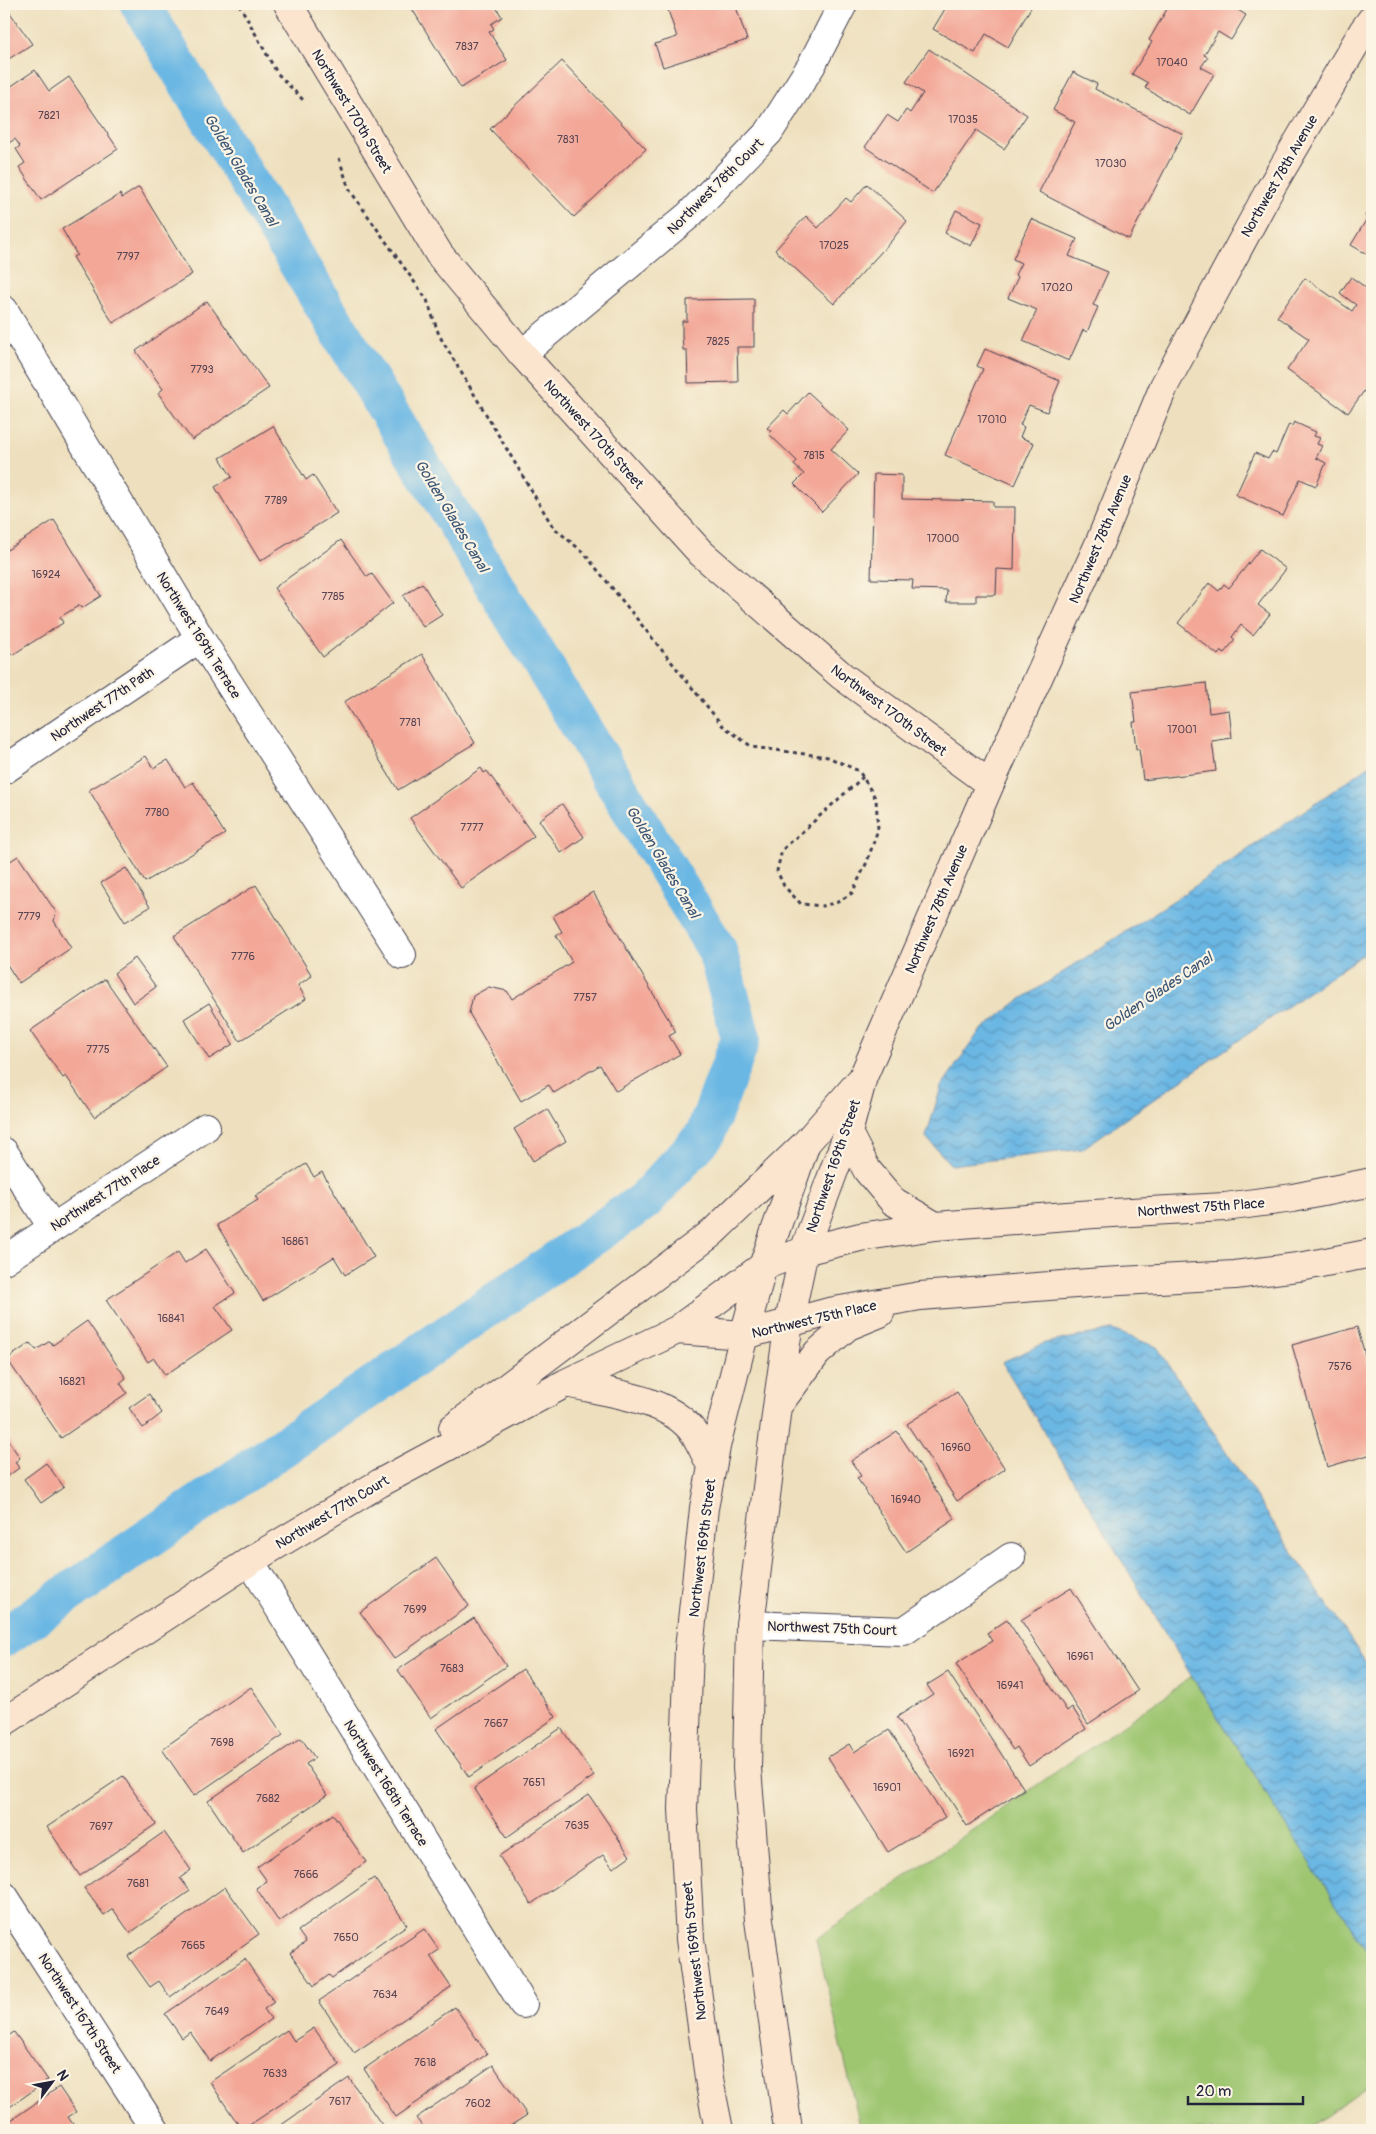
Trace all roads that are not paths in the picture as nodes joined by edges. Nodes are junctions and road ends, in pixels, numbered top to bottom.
1 (288, 4) edge
2 (844, 4) edge
3 (1372, 18) edge
4 (4, 310) edge
5 (522, 354) junction
6 (200, 638) junction
7 (4, 770) edge
8 (990, 784) junction
9 (402, 955) dead end
10 (863, 1077) junction
11 (206, 1127) dead end
12 (848, 1133) junction
13 (806, 1143) junction
14 (4, 1152) edge
15 (1372, 1182) edge
16 (935, 1226) junction
17 (52, 1227) junction
18 (804, 1251) junction
19 (1372, 1253) edge
20 (4, 1260) edge
21 (763, 1266) junction
22 (920, 1296) junction
23 (789, 1322) junction
24 (677, 1330) junction
25 (744, 1335) junction
26 (566, 1383) junction
27 (776, 1407) junction
28 (712, 1468) junction
29 (380, 1482) junction
30 (1011, 1558) dead end
31 (250, 1561) junction
32 (750, 1625) junction
33 (4, 1722) edge
34 (4, 1896) edge
35 (523, 2004) dead end
36 (155, 2130) edge
37 (719, 2130) edge
38 (788, 2130) edge

1 - 5 street, Northwest 170th Street
2 - 5 street, Northwest 78th Court
3 - 8 street, Northwest 78th Avenue
4 - 6 street, Northwest 169th Terrace
5 - 8 street, Northwest 170th Street
6 - 7 street, Northwest 77th Path
6 - 9 street, Northwest 169th Terrace
8 - 10 street, Northwest 78th Avenue
10 - 12 street, Northwest 169th Street
10 - 13 street, Northwest 169th Street
11 - 17 street, Northwest 77th Place
12 - 16 street
12 - 18 street, Northwest 169th Street
13 - 21 street, Northwest 169th Street
13 - 29 street
14 - 17 street
15 - 16 street, Northwest 75th Place
16 - 18 street, Northwest 75th Place
17 - 20 street, Northwest 77th Place
18 - 21 street, Northwest 75th Place
18 - 23 street, Northwest 169th Street
19 - 22 street, Northwest 75th Place
21 - 24 street, Northwest 75th Place
21 - 25 street, Northwest 169th Street
22 - 23 street, Northwest 75th Place
22 - 27 street
23 - 25 street, Northwest 75th Place
23 - 27 street, Northwest 169th Street
24 - 25 street, Northwest 75th Place
24 - 26 street, Northwest 77th Court
25 - 28 street, Northwest 169th Street
26 - 28 street
26 - 29 street, Northwest 77th Court
27 - 32 street, Northwest 169th Street
28 - 37 street, Northwest 169th Street
29 - 31 street, Northwest 77th Court
30 - 32 street, Northwest 75th Court
31 - 33 street, Northwest 77th Court
31 - 35 street, Northwest 168th Terrace
32 - 38 street, Northwest 169th Street
34 - 36 street, Northwest 167th Street

